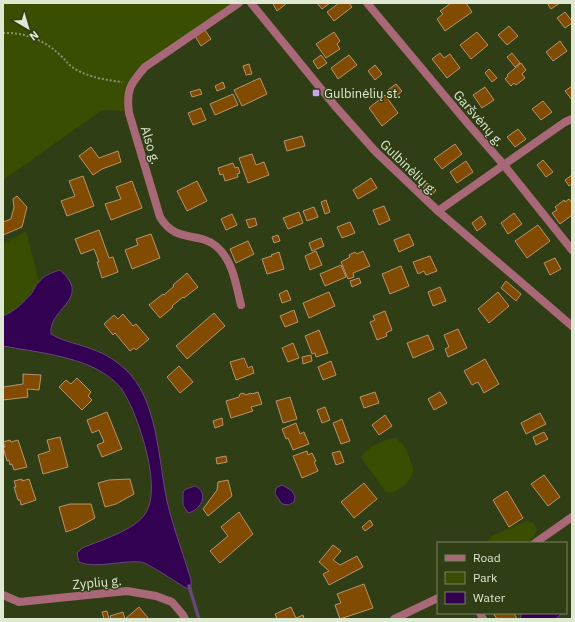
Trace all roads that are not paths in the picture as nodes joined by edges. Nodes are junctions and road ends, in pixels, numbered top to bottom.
1 (239, 3) edge
2 (251, 3) edge
3 (367, 3) edge
4 (572, 119) edge
5 (504, 164) junction
6 (438, 211) junction
7 (572, 250) edge
8 (242, 305) dead end
9 (572, 326) edge
10 (572, 518) edge
11 (536, 542) edge
12 (3, 595) edge
13 (437, 598) edge
14 (185, 619) edge
15 (394, 619) edge

1 - 8 street, Also g.
2 - 6 street, Gulbinėlių g.
3 - 5 street, Garšvėnų g.
4 - 5 street
5 - 6 street
5 - 7 street, Garšvėnų g.
6 - 9 street, Gulbinėlių g.
10 - 11 street
12 - 14 street, Zyplių g.
13 - 15 street

